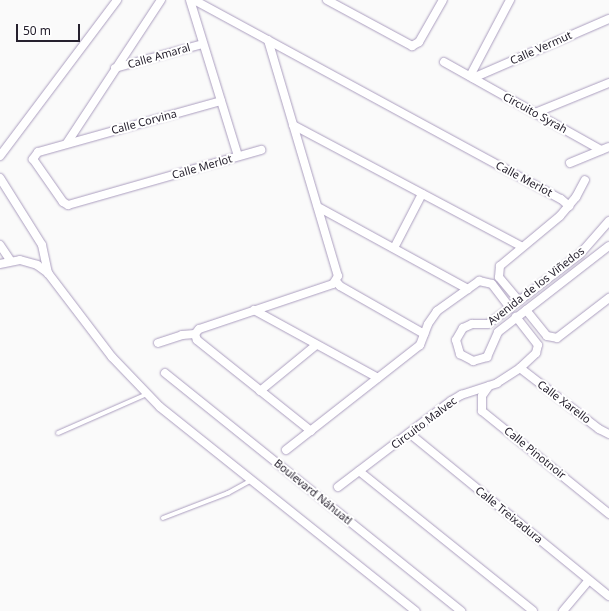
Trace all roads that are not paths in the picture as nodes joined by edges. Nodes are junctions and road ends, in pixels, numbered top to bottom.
1 (117, 0) edge
2 (161, 0) edge
3 (190, 0) edge
4 (194, 0) edge
5 (327, 0) edge
6 (443, 0) edge
7 (510, 0) edge
8 (212, 10) junction
9 (195, 18) junction
10 (609, 19) edge
11 (268, 40) junction
12 (203, 44) junction
13 (288, 51) junction
14 (273, 58) junction
15 (444, 62) dead end
16 (115, 68) junction
17 (471, 77) junction
18 (609, 83) edge
19 (221, 101) junction
20 (536, 113) junction
21 (293, 125) junction
22 (67, 143) junction
23 (605, 149) edge
24 (261, 150) dead end
25 (0, 156) edge
26 (33, 156) joint
27 (238, 156) junction
28 (570, 163) dead end
29 (0, 178) edge
30 (585, 180) dead end
31 (422, 194) junction
32 (569, 206) junction
33 (318, 207) junction
34 (609, 222) edge
35 (0, 245) edge
36 (609, 246) edge
37 (522, 247) junction
38 (394, 248) junction
39 (10, 260) junction
40 (0, 264) edge
41 (48, 273) junction
42 (336, 281) junction
43 (468, 289) junction
44 (609, 298) edge
45 (519, 301) junction
46 (510, 308) junction
47 (254, 310) junction
48 (526, 310) junction
49 (516, 317) junction
50 (195, 334) junction
51 (424, 334) junction
52 (158, 343) dead end
53 (316, 345) junction
54 (520, 368) junction
55 (165, 373) dead end
56 (378, 378) junction
57 (490, 386) junction
58 (260, 391) junction
59 (147, 393) junction
60 (311, 431) junction
61 (58, 433) dead end
62 (409, 433) junction
63 (609, 434) edge
64 (286, 450) dead end
65 (359, 471) junction
66 (251, 480) junction
67 (338, 487) dead end
68 (609, 514) edge
69 (163, 518) dead end
70 (588, 580) junction
71 (609, 596) edge
72 (416, 611) edge
73 (461, 611) edge
74 (533, 611) edge
75 (563, 611) edge

1 - 25 street
2 - 16 street
3 - 9 street, Calle Merlot
4 - 8 street, Calle Merlot
5 - 6 street
7 - 17 street
8 - 9 street
8 - 11 street, Calle Merlot
9 - 12 street, Calle Merlot
10 - 17 street, Calle Vermut
11 - 13 street, Calle Merlot
11 - 14 street
12 - 16 street, Calle Amaral
12 - 19 street, Calle Merlot
13 - 14 street
13 - 32 street, Calle Merlot
14 - 21 street
15 - 17 street, Circuito Syrah
16 - 22 street
17 - 20 street, Circuito Syrah
18 - 20 street
19 - 22 street, Calle Corvina
19 - 27 street, Calle Merlot
20 - 23 street, Circuito Syrah
21 - 31 street
21 - 33 street
22 - 26 street, Calle Corvina
23 - 28 street, Circuito Syrah
24 - 27 street
26 - 27 street, Calle Merlot
29 - 41 street
30 - 32 street
31 - 37 street
31 - 38 street
32 - 37 street
33 - 38 street
33 - 42 street
34 - 45 street, Avenida de los Viñedos
35 - 39 street
36 - 48 street, Avenida de los Viñedos
37 - 45 street
38 - 43 street
39 - 40 street
39 - 41 street
41 - 59 street
42 - 47 street
42 - 51 street
43 - 46 street
43 - 51 street
44 - 48 street
45 - 46 street, Avenida de los Viñedos
46 - 49 street, Avenida de los Viñedos
47 - 50 street
47 - 53 street
48 - 49 street, Avenida de los Viñedos
49 - 54 street, Circuito Malvec
50 - 52 street
50 - 58 street
51 - 56 street
53 - 56 street
53 - 58 street
54 - 57 street, Circuito Malvec
54 - 63 street, Calle Xarello
55 - 73 street, Boulevard Náhuatl
56 - 60 street
57 - 62 street, Circuito Malvec
57 - 68 street, Calle Pinotnoir
58 - 60 street
59 - 61 lane
59 - 66 street
60 - 64 street
62 - 65 street, Circuito Malvec
62 - 70 street, Calle Treixadura
65 - 67 street, Circuito Malvec
65 - 74 street
66 - 69 lane
66 - 72 street
70 - 71 street, Calle Treixadura
70 - 75 street

